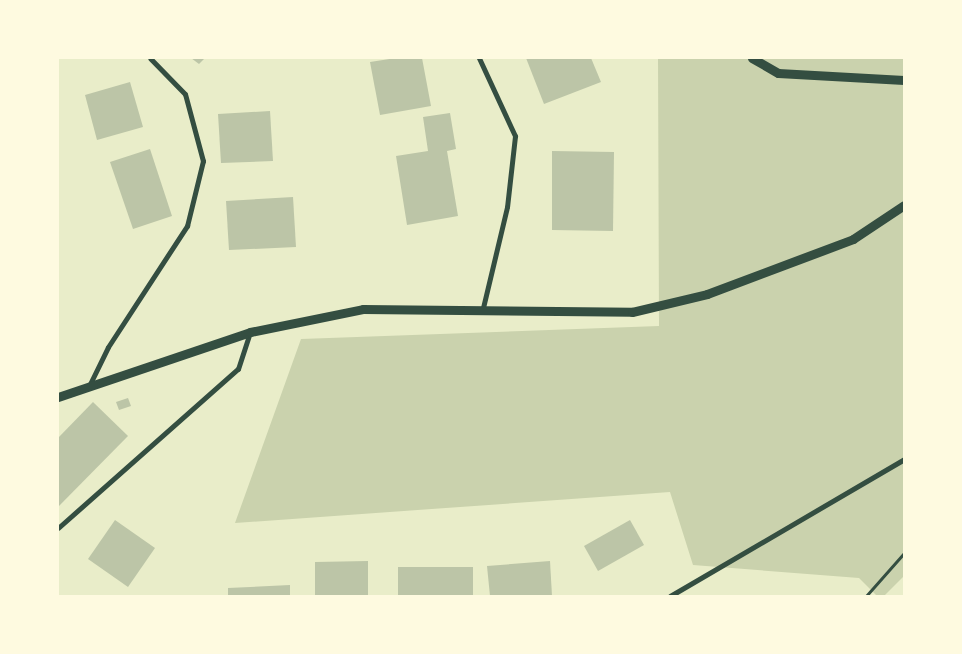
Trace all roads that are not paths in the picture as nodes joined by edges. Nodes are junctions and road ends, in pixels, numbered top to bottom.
1 (150, 58) edge
2 (479, 58) edge
3 (752, 58) edge
4 (904, 80) edge
5 (904, 205) edge
6 (483, 308) junction
7 (250, 332) junction
8 (89, 386) junction
9 (58, 397) edge
10 (904, 459) edge
11 (58, 528) edge
12 (670, 596) edge

1 - 8 street
2 - 6 street
3 - 4 street
5 - 6 street
6 - 7 street
7 - 8 street
7 - 11 street
8 - 9 street
10 - 12 street

